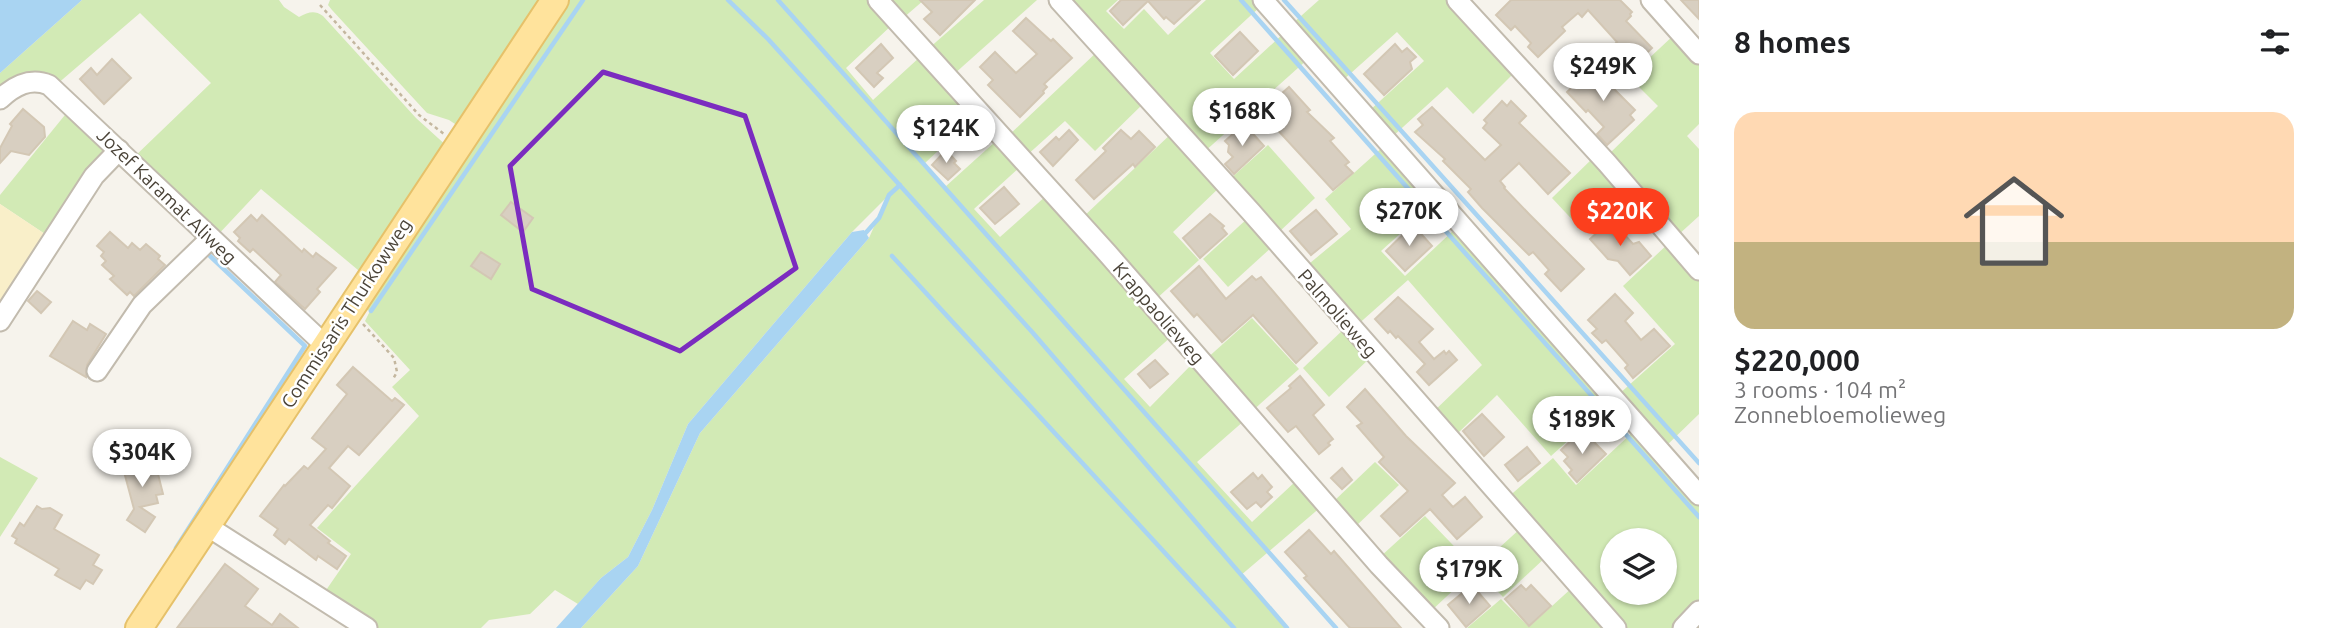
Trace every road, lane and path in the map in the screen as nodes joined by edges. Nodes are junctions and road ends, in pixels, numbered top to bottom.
1 (555, 0) edge
2 (878, 0) edge
3 (1059, 0) edge
4 (1263, 0) edge
5 (1457, 0) edge
6 (1651, 0) edge
7 (320, 5) dead end
8 (1699, 54) edge
9 (0, 99) edge
10 (458, 144) junction
11 (119, 150) junction
12 (210, 239) junction
13 (1699, 270) edge
14 (348, 311) junction
15 (0, 321) edge
16 (325, 345) junction
17 (97, 371) dead end
18 (393, 379) dead end
19 (1699, 495) edge
20 (207, 526) junction
21 (1699, 611) edge
22 (139, 628) edge
23 (367, 628) edge
24 (1439, 628) edge
25 (1616, 628) edge
26 (1683, 628) edge

1 - 10 main road, Commissaris Thurkowweg
2 - 24 street, Krappaolieweg
3 - 25 street, Palmolieweg
4 - 19 street
5 - 13 street
6 - 8 street
7 - 10 path
9 - 11 street, Jozef Karamat Aliweg
10 - 14 main road, Commissaris Thurkowweg
11 - 12 street, Jozef Karamat Aliweg
11 - 15 street
12 - 16 street, Jozef Karamat Aliweg
12 - 17 street
14 - 16 main road, Commissaris Thurkowweg
14 - 18 path
16 - 20 main road, Commissaris Thurkowweg
20 - 22 main road, Commissaris Thurkowweg
20 - 23 street
21 - 26 street

